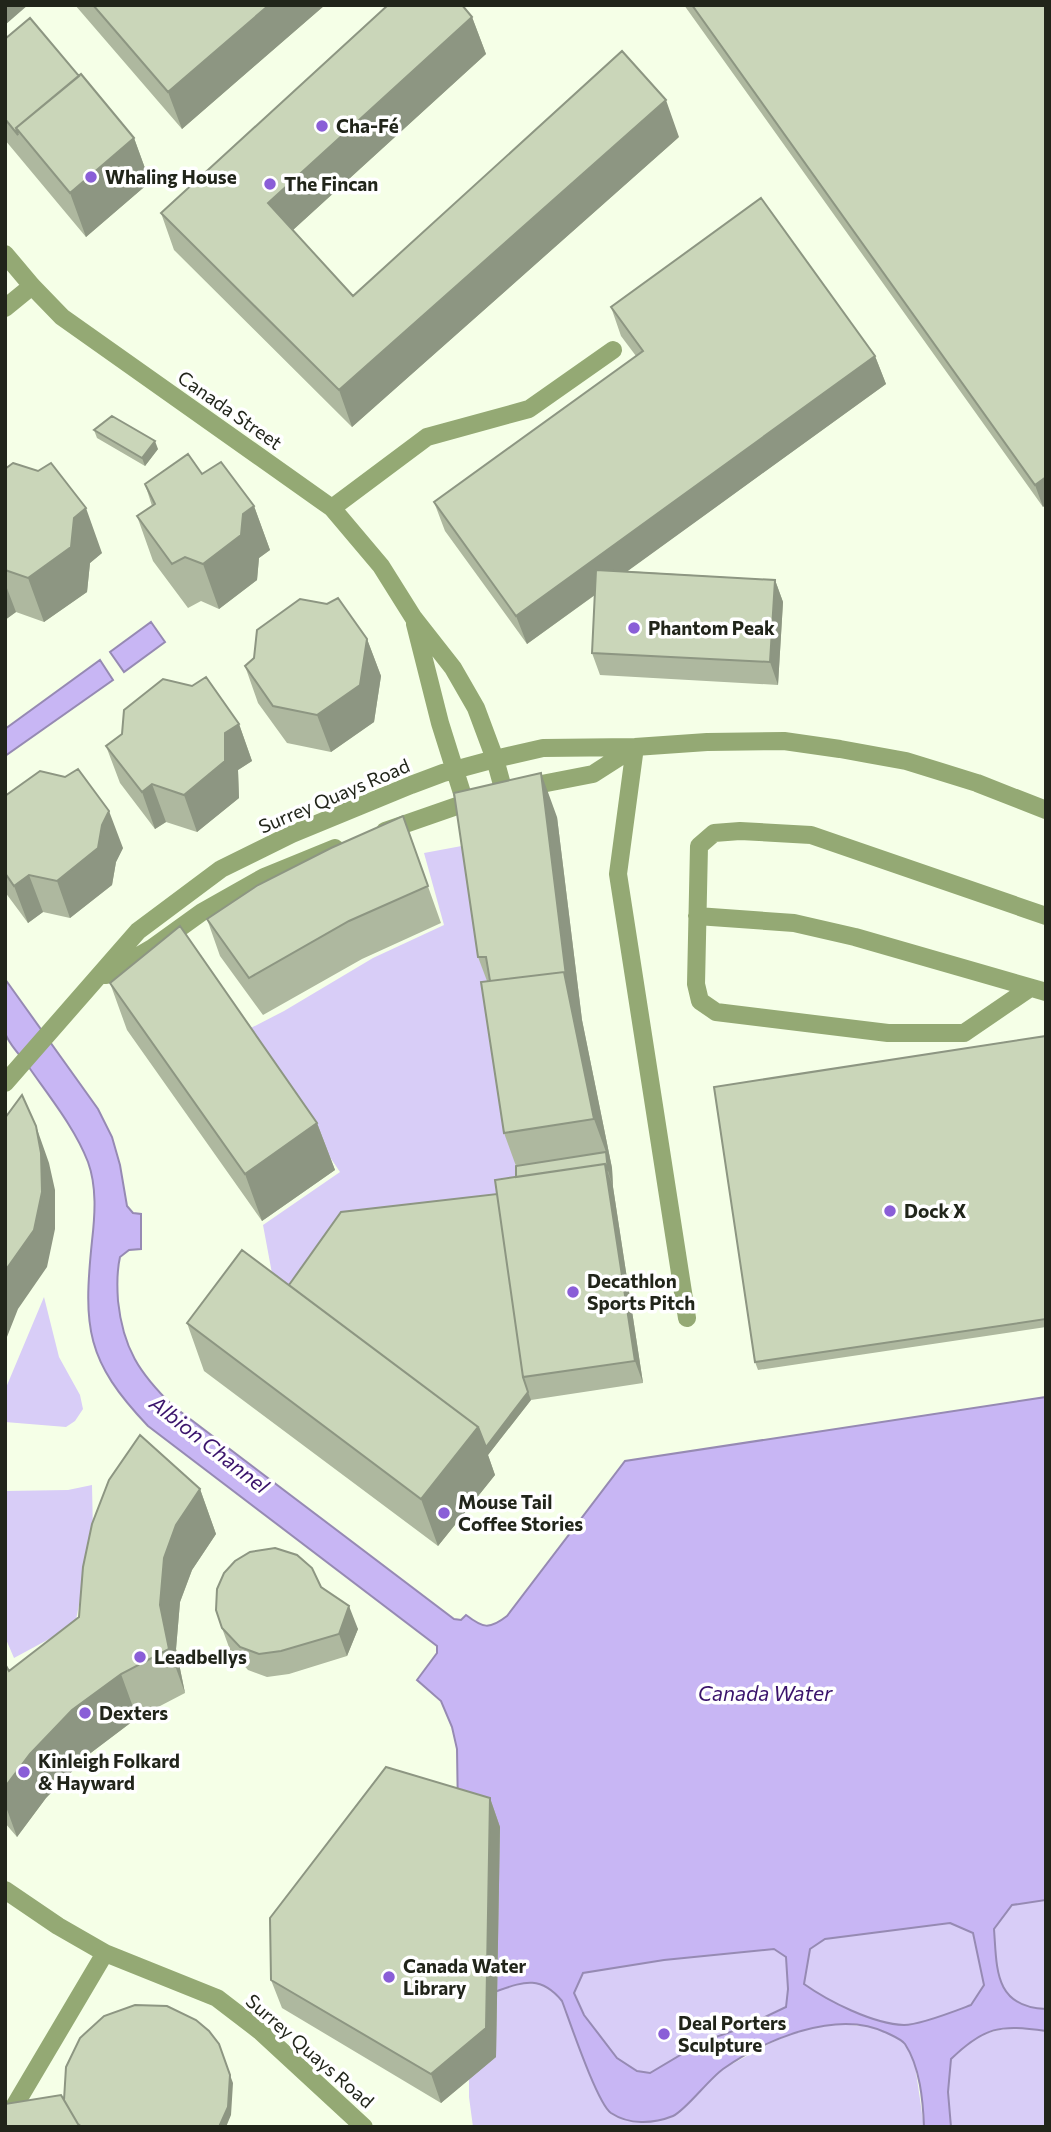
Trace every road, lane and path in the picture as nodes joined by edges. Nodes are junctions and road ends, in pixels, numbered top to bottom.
1 (5, 254) edge
2 (32, 286) junction
3 (5, 308) edge
4 (613, 350) dead end
5 (332, 508) junction
6 (413, 617) junction
7 (635, 747) junction
8 (495, 759) junction
9 (455, 770) junction
10 (504, 791) junction
11 (465, 802) junction
12 (1046, 810) edge
13 (512, 822) edge
14 (474, 834) edge
15 (697, 916) junction
16 (1046, 916) edge
17 (94, 982) junction
18 (1038, 990) edge
19 (5, 1083) edge
20 (687, 1318) dead end
21 (5, 1890) edge
22 (105, 1953) junction
23 (5, 2122) edge
24 (365, 2127) edge

1 - 2 street, Canada Street
2 - 3 street
2 - 5 street, Canada Street
4 - 5 street
5 - 6 street, Canada Street
6 - 8 street, Canada Street
6 - 9 street, Canada Street
7 - 8 street, Surrey Quays Road
7 - 10 street, Surrey Quays Road
7 - 12 street, Surrey Quays Road
7 - 20 street
8 - 9 street, Surrey Quays Road
8 - 10 street, Canada Street
9 - 11 street, Canada Street
9 - 17 street, Surrey Quays Road
10 - 11 street, Surrey Quays Road
10 - 13 street, Canada Street
11 - 14 street, Canada Street
11 - 17 street, Surrey Quays Road
15 - 16 street
15 - 18 street
15 - 18 street
17 - 19 street, Surrey Quays Road
21 - 22 street, Surrey Quays Road
22 - 23 street
22 - 24 street, Surrey Quays Road

